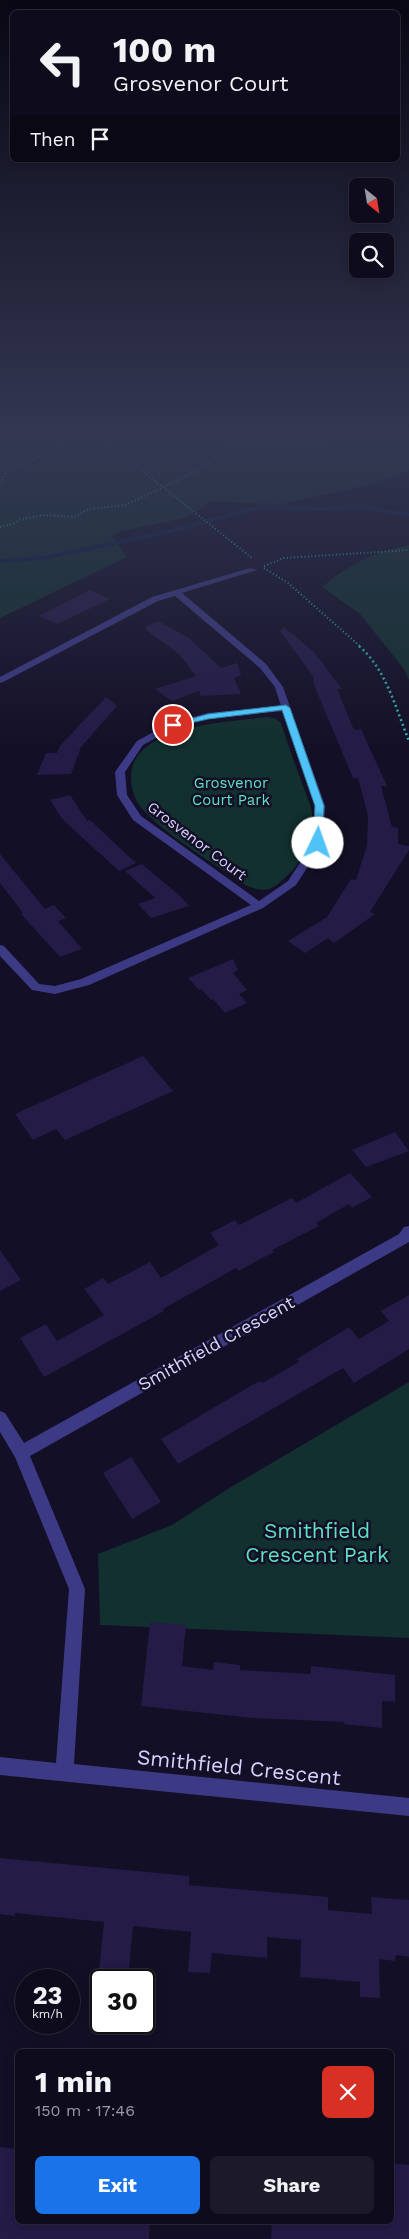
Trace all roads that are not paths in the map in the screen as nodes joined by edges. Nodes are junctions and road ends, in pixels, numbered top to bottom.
1 (253, 570) dead end
2 (177, 593) junction
3 (0, 680) edge
4 (286, 708) junction
5 (259, 906) junction
6 (0, 949) edge
7 (409, 1231) edge
8 (0, 1418) edge
9 (21, 1453) junction
10 (0, 1766) edge
11 (64, 1772) junction
12 (409, 1807) edge

1 - 2 street
2 - 3 street
2 - 4 street
4 - 5 street
4 - 5 street, Grosvenor Court
5 - 6 street
7 - 9 street, Smithfield Crescent
8 - 9 street
9 - 11 street
10 - 11 street, Smithfield Crescent
11 - 12 street, Smithfield Crescent

